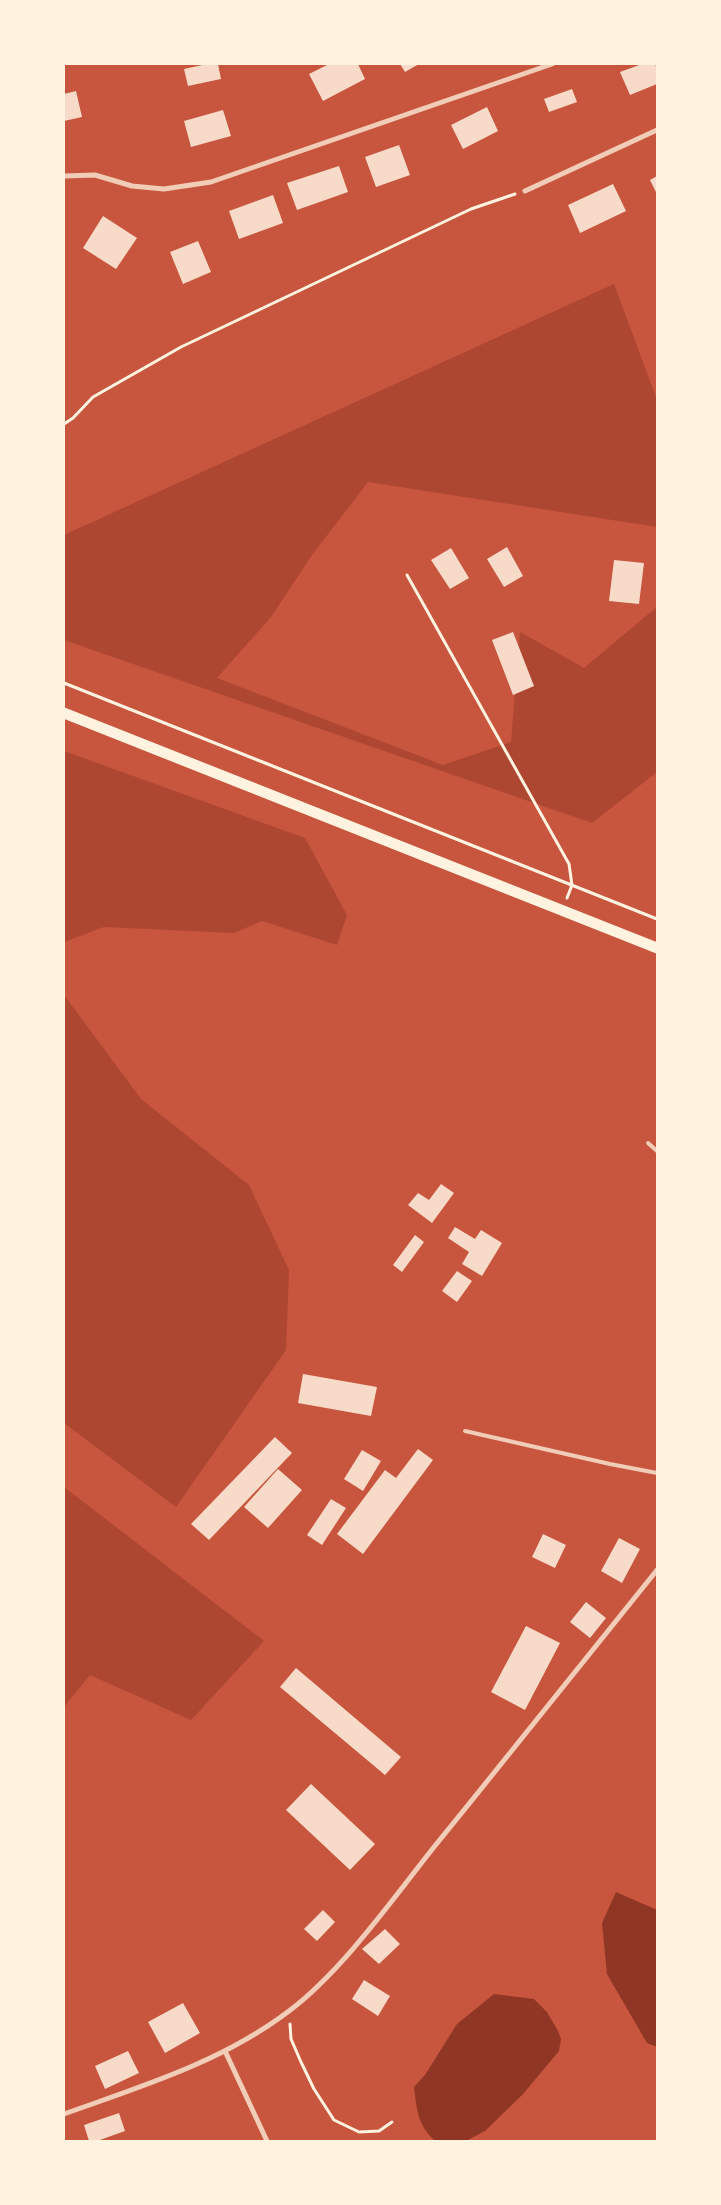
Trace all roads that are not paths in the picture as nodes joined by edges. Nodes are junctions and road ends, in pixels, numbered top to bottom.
1 (552, 64) edge
2 (657, 130) edge
3 (64, 176) edge
4 (525, 191) road end
5 (64, 713) edge
6 (657, 948) edge
7 (648, 1143) dead end
8 (657, 1151) edge
9 (465, 1431) dead end
10 (657, 1473) edge
11 (657, 1570) edge
12 (225, 2052) junction
13 (64, 2114) edge
14 (266, 2141) edge

1 - 3 street
2 - 4 street
5 - 6 main road
7 - 8 lane
9 - 10 lane
11 - 12 street
12 - 13 street
12 - 14 street

